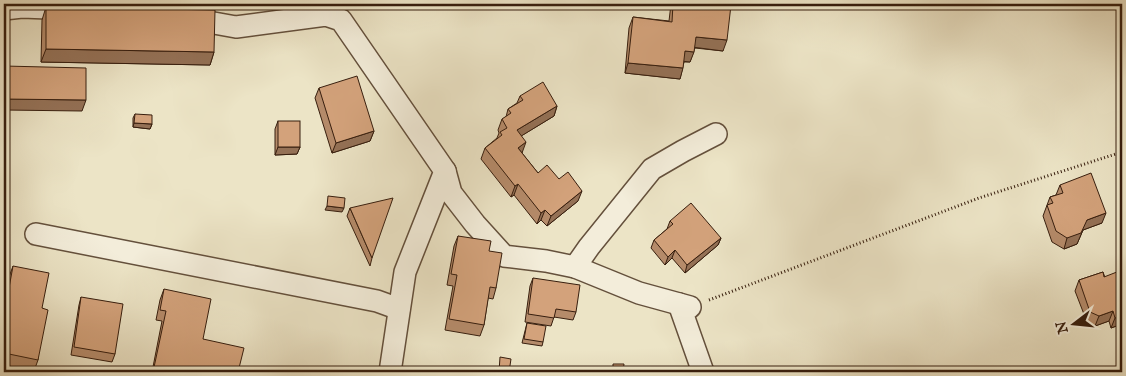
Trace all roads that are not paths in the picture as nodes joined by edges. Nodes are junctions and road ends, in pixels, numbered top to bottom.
1 (4, 8) edge
2 (90, 10) edge
3 (344, 12) edge
4 (168, 15) edge
5 (716, 134) dead end
6 (445, 171) junction
7 (36, 234) dead end
8 (575, 267) junction
9 (400, 309) junction
10 (390, 372) edge
11 (703, 372) edge

1 - 2 street
3 - 4 street
3 - 6 street
5 - 8 street
6 - 8 street
6 - 9 street
7 - 9 street
8 - 11 street
9 - 10 street

